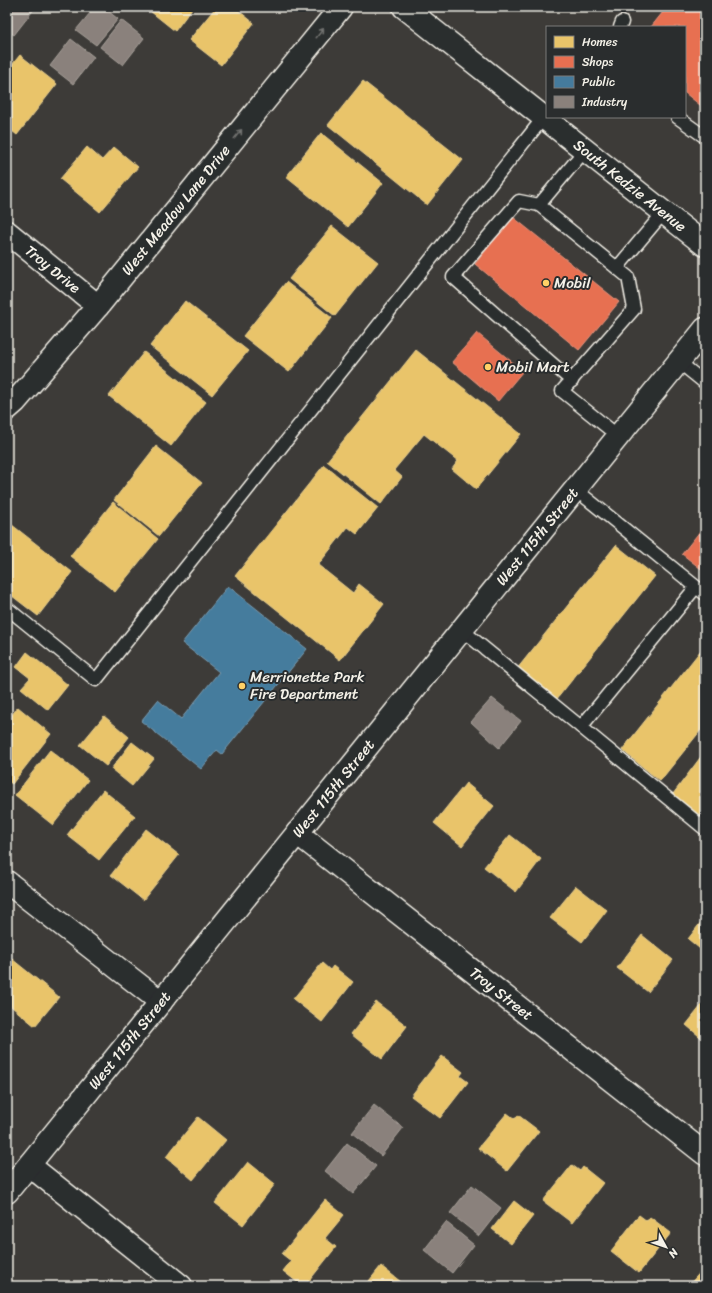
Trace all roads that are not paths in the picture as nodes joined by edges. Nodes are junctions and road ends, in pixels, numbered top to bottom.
1 (341, 7) edge
2 (404, 7) edge
3 (544, 117) junction
4 (678, 118) edge
5 (705, 137) edge
6 (585, 150) junction
7 (539, 206) junction
8 (664, 212) junction
9 (7, 232) edge
10 (705, 245) edge
11 (617, 268) junction
12 (98, 306) junction
13 (705, 329) edge
14 (679, 362) junction
15 (572, 381) junction
16 (705, 383) edge
17 (7, 409) edge
18 (618, 436) junction
19 (575, 489) junction
20 (701, 591) edge
21 (7, 608) edge
22 (462, 630) junction
23 (581, 728) junction
24 (705, 829) edge
25 (297, 833) junction
26 (7, 882) edge
27 (161, 1002) junction
28 (705, 1154) edge
29 (29, 1165) junction
30 (7, 1192) edge
31 (181, 1286) edge

12 -> 1 street, West Meadow Lane Drive
2 - 3 street, South Kedzie Avenue
3 - 6 street, South Kedzie Avenue
3 - 21 lane
4 - 5 lane
6 - 7 lane
6 - 8 street, South Kedzie Avenue
7 - 11 lane
7 - 15 lane
8 - 10 street, South Kedzie Avenue
8 - 11 lane
9 - 12 street, Troy Drive
11 - 15 lane
12 - 17 street, West Meadow Lane Drive
13 - 14 street, West 115th Street
14 - 16 lane
14 - 18 street, West 115th Street
15 - 18 lane
18 - 19 street, West 115th Street
19 - 20 lane
19 - 22 street, West 115th Street
20 - 23 lane
22 - 23 lane
22 - 25 street, West 115th Street
23 - 24 lane
25 - 27 street, West 115th Street
25 - 28 street, Troy Street
26 - 27 street
27 - 29 street, West 115th Street
29 - 30 street, West 115th Street
29 - 31 street

